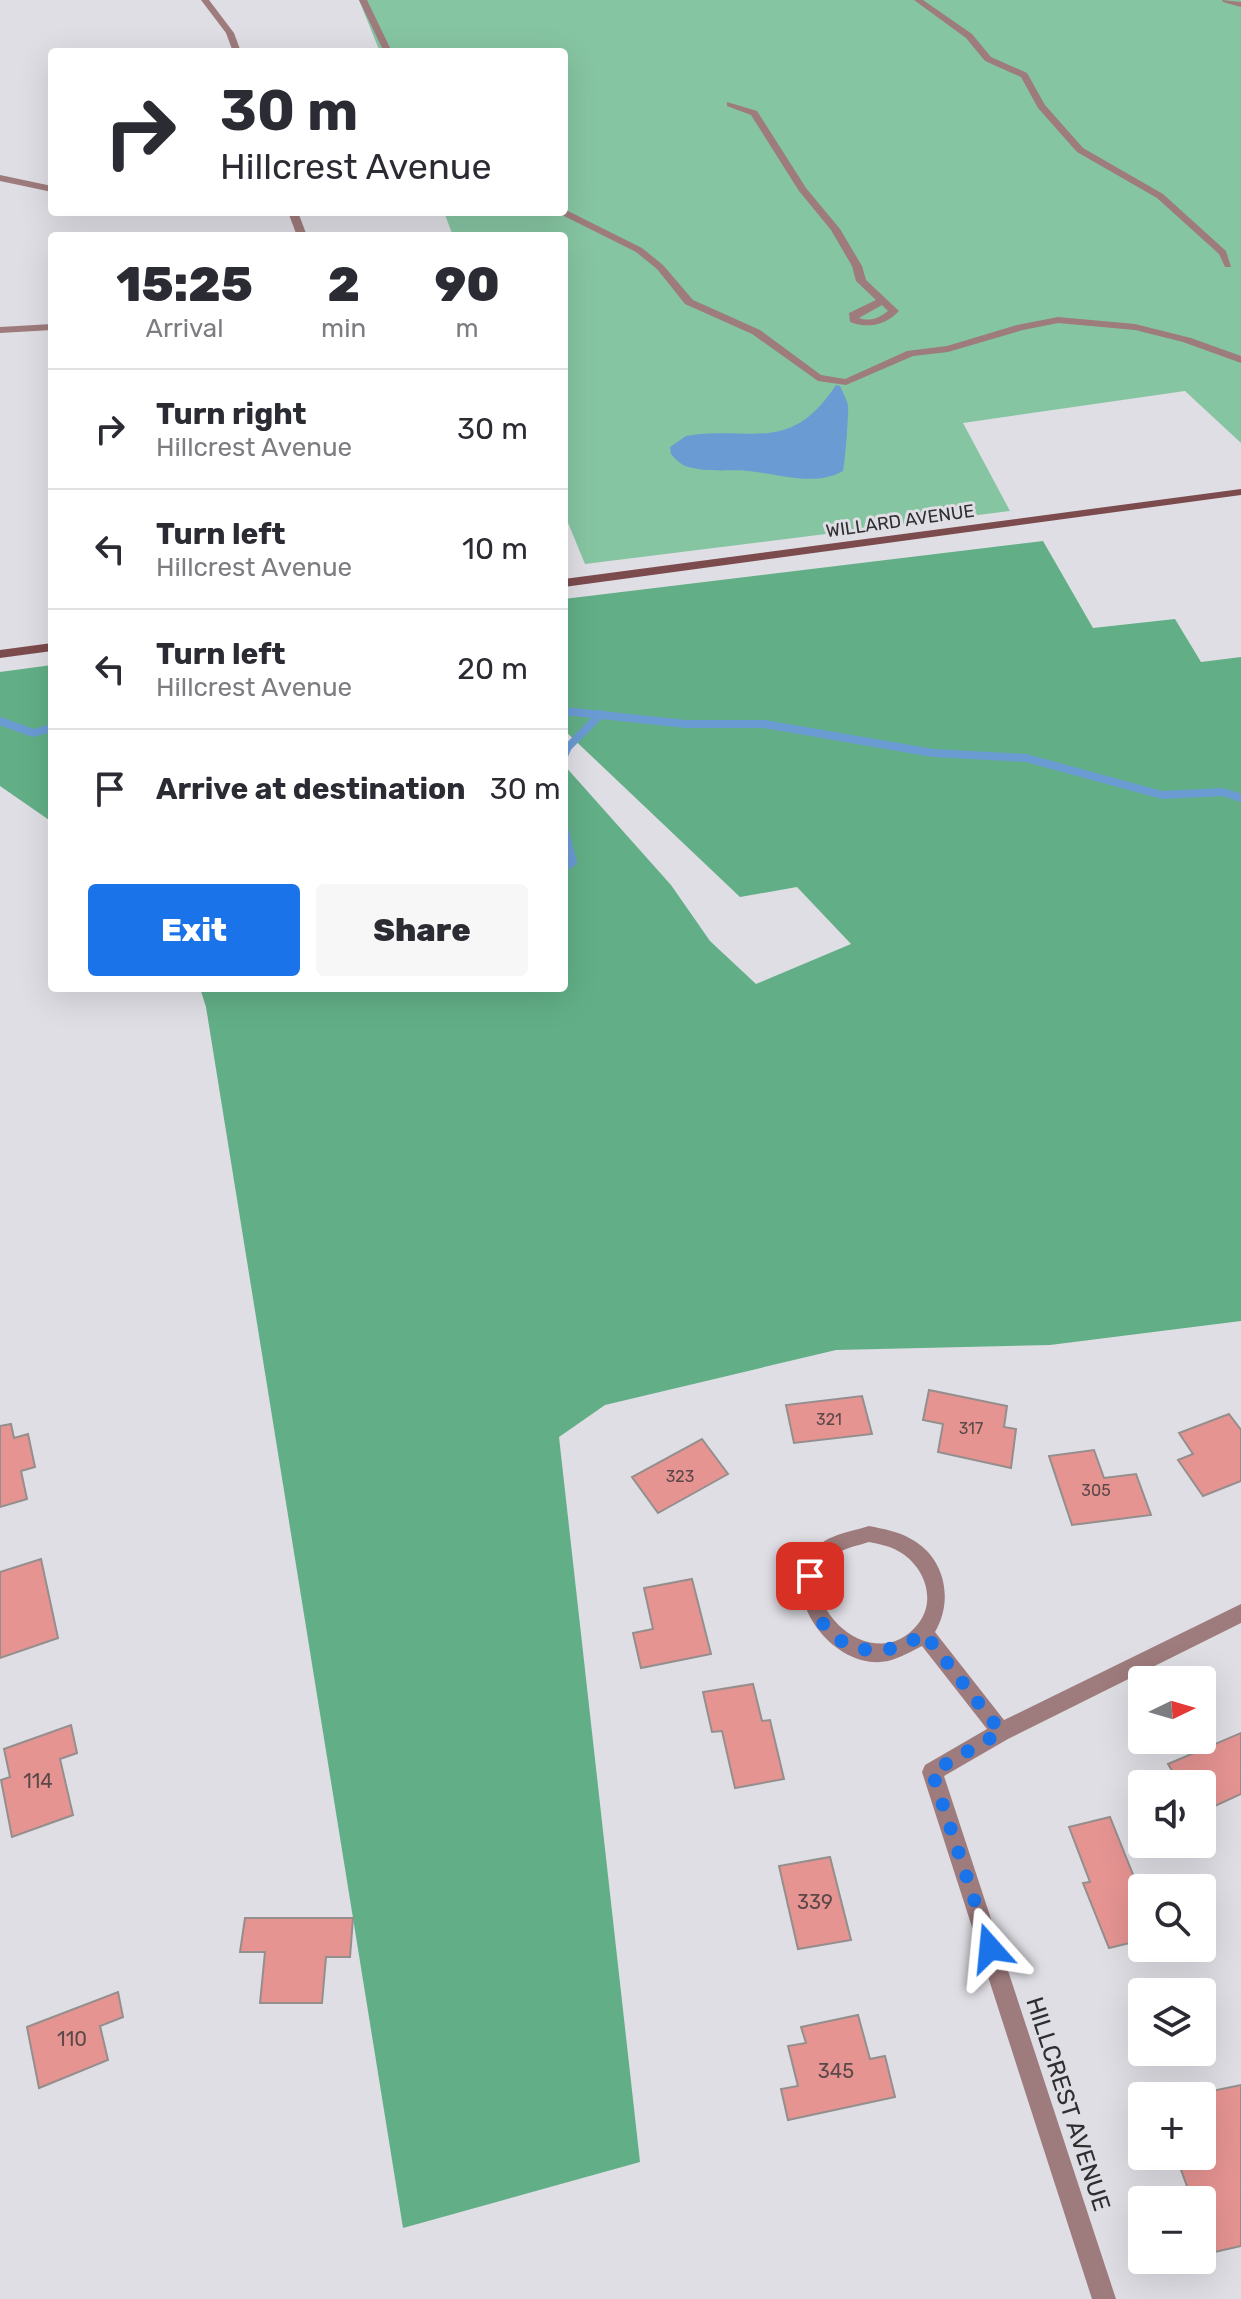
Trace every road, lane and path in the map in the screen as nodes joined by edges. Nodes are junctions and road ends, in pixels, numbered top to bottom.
1 (205, 0) edge
2 (363, 0) edge
3 (918, 0) edge
4 (1226, 0) edge
5 (1241, 5) edge
6 (236, 48) edge
7 (386, 48) edge
8 (752, 97) dead end
9 (730, 104) dead end
10 (749, 109) junction
11 (0, 178) edge
12 (48, 188) edge
13 (568, 214) edge
14 (1228, 265) dead end
15 (883, 301) dead end
16 (48, 327) edge
17 (0, 330) edge
18 (1241, 360) edge
19 (1241, 492) edge
20 (568, 582) edge
21 (48, 648) edge
22 (0, 654) edge
23 (1241, 1613) edge
24 (924, 1633) junction
25 (1001, 1732) junction
26 (1104, 2299) edge

1 - 6 street
2 - 7 street
3 - 14 street
4 - 5 street
8 - 10 street
9 - 10 street
10 - 15 street
11 - 12 street
13 - 18 street
16 - 17 street
19 - 20 main road, WILLARD AVENUE
21 - 22 main road
23 - 25 street, HILLCREST AVENUE
24 - 24 street
24 - 25 street
25 - 26 street, HILLCREST AVENUE

